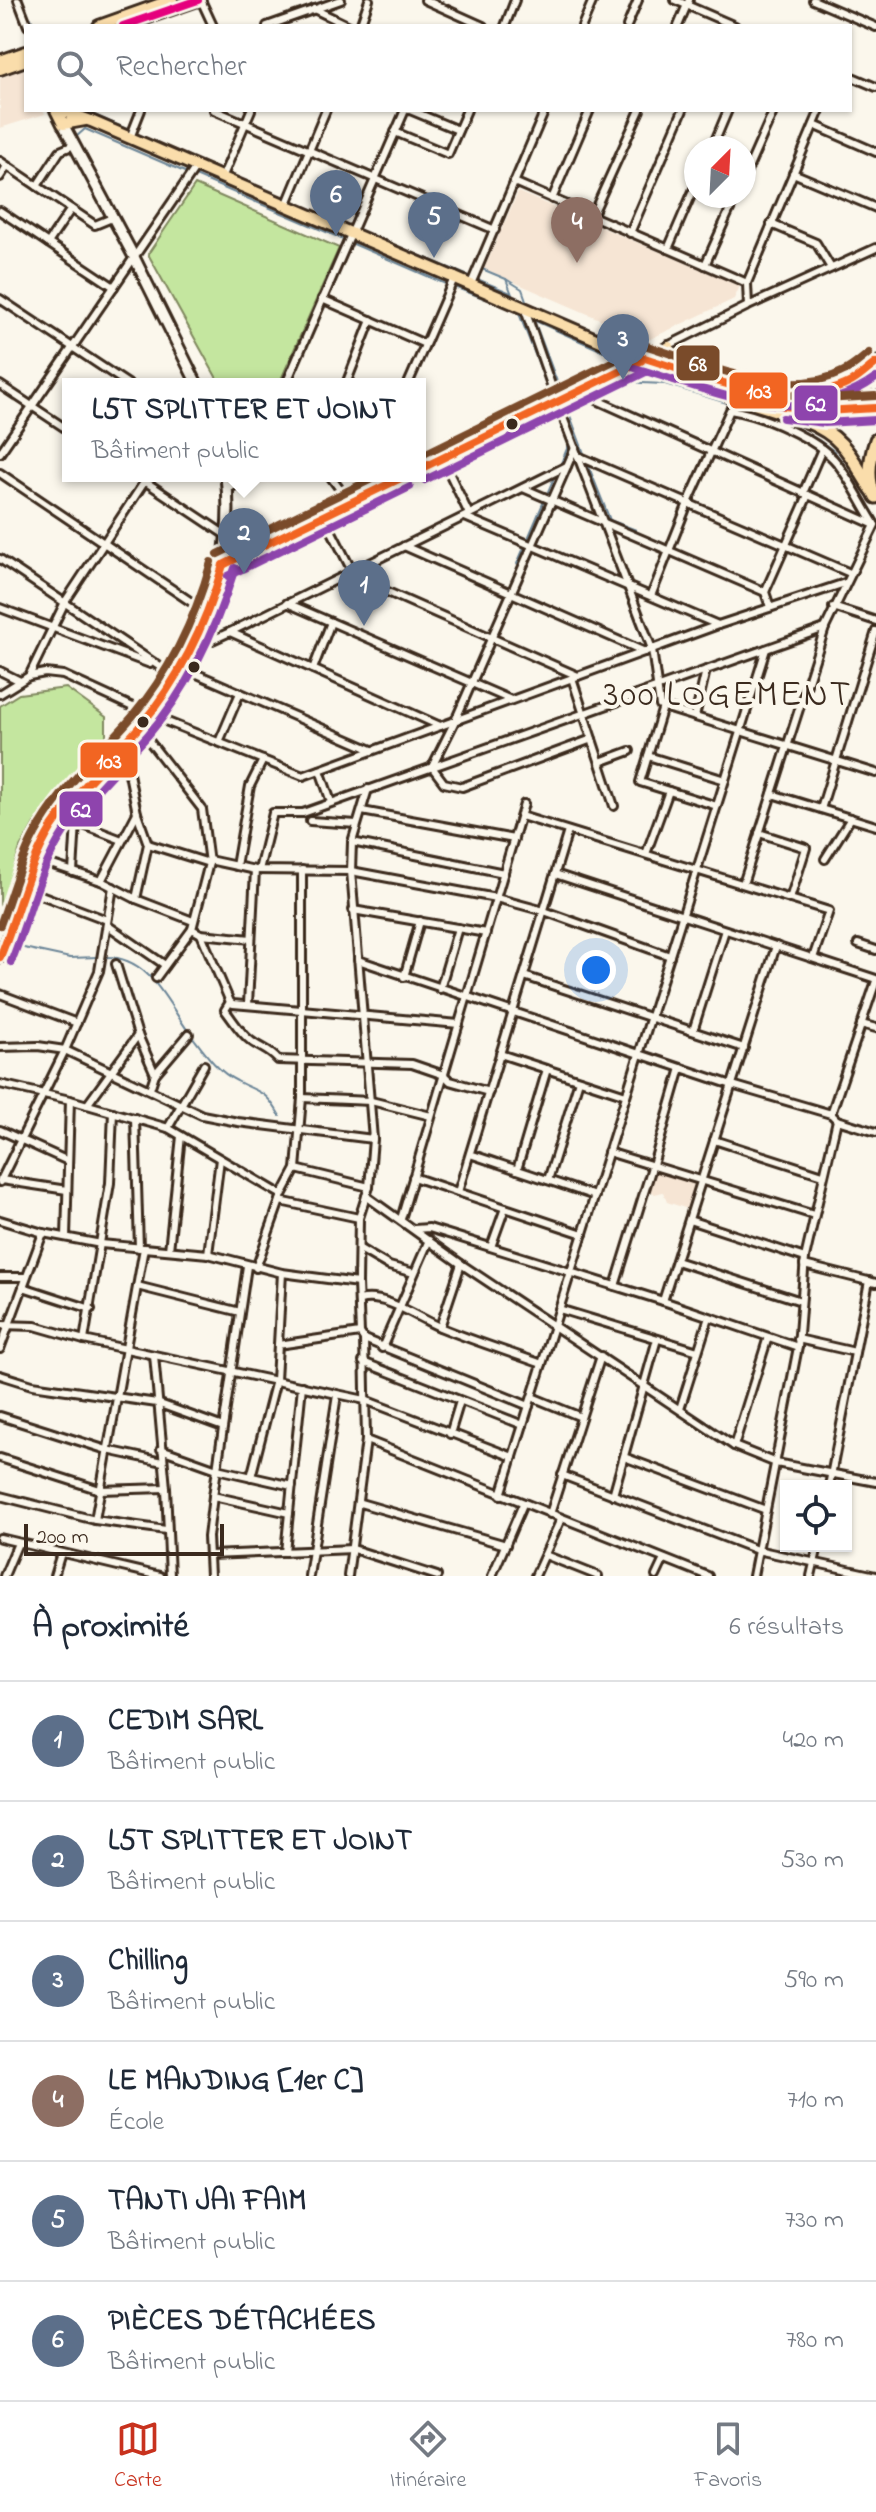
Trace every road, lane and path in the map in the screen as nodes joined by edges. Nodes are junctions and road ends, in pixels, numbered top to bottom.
1 (18, 0) edge
2 (172, 0) edge
3 (199, 0) edge
4 (341, 0) edge
5 (369, 0) edge
6 (425, 0) edge
7 (515, 0) edge
8 (593, 0) edge
9 (638, 0) edge
10 (675, 0) edge
11 (813, 0) edge
12 (688, 3) edge
13 (314, 9) junction
14 (286, 22) edge
15 (721, 23) edge
16 (27, 24) edge
17 (105, 24) edge
18 (129, 24) edge
19 (212, 24) edge
20 (345, 24) edge
21 (361, 24) edge
22 (479, 24) edge
23 (506, 24) edge
24 (583, 24) edge
25 (628, 24) edge
26 (679, 24) edge
27 (876, 27) edge
28 (24, 56) edge
29 (0, 63) edge
30 (852, 77) edge
31 (876, 87) edge
32 (59, 112) edge
33 (64, 112) edge
34 (140, 112) edge
35 (219, 112) edge
36 (250, 112) edge
37 (325, 112) edge
38 (407, 112) edge
39 (413, 112) edge
40 (466, 112) edge
41 (544, 112) edge
42 (589, 112) edge
43 (639, 112) edge
44 (682, 112) edge
45 (727, 112) edge
46 (773, 112) edge
47 (819, 112) edge
48 (91, 121) junction
49 (245, 123) junction
50 (63, 124) junction
51 (814, 125) junction
52 (458, 130) junction
53 (395, 132) junction
54 (717, 136) edge
55 (130, 138) junction
56 (74, 145) junction
57 (309, 151) junction
58 (756, 151) edge
59 (876, 152) edge
60 (0, 161) edge
61 (7, 166) junction
62 (196, 167) junction
63 (793, 173) junction
64 (0, 177) edge
65 (222, 178) junction
66 (375, 179) junction
67 (514, 182) junction
68 (37, 186) junction
69 (552, 199) junction
70 (286, 206) junction
71 (686, 208) edge
72 (731, 208) edge
73 (876, 208) edge
74 (71, 209) junction
75 (0, 211) edge
76 (592, 216) junction
77 (112, 218) junction
78 (771, 224) junction
79 (495, 230) junction
80 (350, 233) junction
81 (630, 233) junction
82 (48, 243) junction
83 (876, 248) edge
84 (668, 249) junction
85 (134, 257) junction
86 (705, 265) junction
87 (831, 268) junction
88 (455, 276) junction
89 (747, 283) junction
90 (471, 284) junction
91 (114, 287) junction
92 (0, 299) edge
93 (322, 299) junction
94 (748, 306) junction
95 (524, 307) junction
96 (371, 320) junction
97 (425, 344) junction
98 (72, 347) junction
99 (669, 347) junction
100 (642, 358) junction
101 (876, 363) edge
102 (675, 368) junction
103 (113, 378) edge
104 (194, 378) edge
105 (289, 378) edge
106 (348, 378) edge
107 (411, 378) edge
108 (0, 385) edge
109 (744, 390) junction
110 (579, 392) junction
111 (728, 395) junction
112 (876, 397) edge
113 (557, 402) junction
114 (32, 406) junction
115 (876, 408) edge
116 (62, 426) edge
117 (876, 440) edge
118 (822, 449) junction
119 (710, 451) junction
120 (576, 452) junction
121 (0, 453) edge
122 (442, 458) junction
123 (426, 466) edge
124 (567, 466) junction
125 (0, 473) edge
126 (144, 482) edge
127 (146, 482) edge
128 (226, 482) edge
129 (242, 482) edge
130 (334, 482) edge
131 (372, 482) edge
132 (393, 482) edge
133 (389, 484) joint
134 (523, 488) junction
135 (227, 489) junction
136 (369, 494) junction
137 (805, 494) junction
138 (874, 494) edge
139 (552, 500) junction
140 (350, 503) junction
141 (688, 503) junction
142 (467, 515) junction
143 (324, 516) junction
144 (604, 522) junction
145 (875, 526) edge
146 (227, 536) junction
147 (104, 543) junction
148 (531, 545) junction
149 (786, 545) junction
150 (404, 546) junction
151 (671, 550) junction
152 (0, 559) edge
153 (223, 565) junction
154 (350, 572) junction
155 (850, 573) junction
156 (845, 583) junction
157 (629, 586) junction
158 (511, 591) junction
159 (765, 592) junction
160 (651, 596) junction
161 (65, 602) junction
162 (287, 603) junction
163 (770, 607) junction
164 (833, 607) junction
165 (0, 608) edge
166 (209, 614) junction
167 (876, 621) edge
168 (331, 622) junction
169 (718, 625) junction
170 (53, 628) junction
171 (825, 628) junction
172 (876, 631) edge
173 (230, 632) junction
174 (492, 636) junction
175 (195, 641) junction
176 (766, 649) junction
177 (648, 650) junction
178 (161, 667) junction
179 (313, 669) junction
180 (706, 670) junction
181 (0, 671) edge
182 (178, 672) junction
183 (29, 676) junction
184 (575, 677) junction
185 (20, 681) junction
186 (471, 683) junction
187 (658, 687) junction
188 (240, 693) junction
189 (0, 694) edge
190 (511, 700) junction
191 (663, 707) junction
192 (584, 713) junction
193 (150, 715) junction
194 (695, 717) junction
195 (455, 721) junction
196 (440, 726) junction
197 (139, 728) junction
198 (740, 731) junction
199 (592, 739) junction
200 (219, 742) junction
201 (787, 745) junction
202 (118, 751) junction
203 (373, 751) junction
204 (630, 751) dead end
205 (648, 756) junction
206 (263, 760) junction
207 (836, 760) junction
208 (600, 762) junction
209 (432, 767) junction
210 (320, 770) junction
211 (876, 773) edge
212 (725, 780) junction
213 (368, 789) junction
214 (669, 791) junction
215 (772, 794) junction
216 (331, 802) junction
217 (524, 804) dead end
218 (614, 806) dead end
219 (717, 806) junction
220 (821, 809) junction
221 (362, 811) junction
222 (137, 813) junction
223 (60, 816) junction
224 (521, 816) junction
225 (851, 818) junction
226 (310, 821) dead end
227 (76, 822) junction
228 (357, 824) junction
229 (876, 826) edge
230 (568, 831) junction
231 (759, 833) junction
232 (514, 839) junction
233 (122, 840) junction
234 (352, 842) junction
235 (148, 844) junction
236 (646, 854) junction
237 (35, 859) junction
238 (825, 859) dead end
239 (209, 862) junction
240 (236, 866) junction
241 (257, 870) junction
242 (302, 870) junction
243 (696, 870) junction
244 (351, 871) junction
245 (73, 872) junction
246 (504, 873) junction
247 (555, 874) junction
248 (101, 881) junction
249 (743, 884) junction
250 (113, 887) junction
251 (25, 889) junction
252 (496, 898) junction
253 (136, 899) junction
254 (790, 899) junction
255 (353, 910) junction
256 (544, 911) junction
257 (682, 916) junction
258 (420, 921) junction
259 (107, 922) junction
260 (193, 925) junction
261 (458, 928) junction
262 (725, 930) junction
263 (486, 933) junction
264 (201, 934) junction
265 (251, 939) junction
266 (858, 944) dead end
267 (776, 946) junction
268 (4, 949) edge
269 (876, 950) edge
270 (670, 956) junction
271 (813, 958) junction
272 (358, 960) junction
273 (116, 964) dead end
274 (165, 965) junction
275 (524, 976) junction
276 (404, 977) junction
277 (156, 978) dead end
278 (876, 980) edge
279 (440, 989) junction
280 (0, 994) edge
281 (467, 998) junction
282 (230, 1002) junction
283 (248, 1004) junction
284 (302, 1010) junction
285 (513, 1013) junction
286 (363, 1016) junction
287 (651, 1017) junction
288 (77, 1023) junction
289 (459, 1024) junction
290 (861, 1024) junction
291 (876, 1028) edge
292 (693, 1031) junction
293 (189, 1034) dead end
294 (138, 1035) junction
295 (0, 1047) edge
296 (744, 1048) junction
297 (65, 1050) junction
298 (500, 1054) junction
299 (639, 1054) junction
300 (368, 1061) junction
301 (300, 1062) junction
302 (204, 1065) dead end
303 (681, 1068) junction
304 (547, 1069) junction
305 (111, 1074) junction
306 (155, 1074) junction
307 (444, 1075) junction
308 (579, 1080) junction
309 (0, 1084) edge
310 (732, 1085) junction
311 (150, 1089) junction
312 (489, 1092) junction
313 (42, 1094) junction
314 (626, 1095) junction
315 (302, 1098) junction
316 (70, 1100) junction
317 (371, 1101) junction
318 (87, 1105) junction
319 (180, 1106) junction
320 (113, 1112) junction
321 (831, 1114) junction
322 (431, 1116) junction
323 (135, 1118) junction
324 (837, 1120) junction
325 (168, 1128) junction
326 (299, 1128) junction
327 (0, 1130) edge
328 (876, 1132) edge
329 (181, 1136) junction
330 (21, 1139) junction
331 (373, 1139) junction
332 (714, 1140) junction
333 (608, 1152) junction
334 (470, 1154) junction
335 (220, 1159) junction
336 (68, 1161) junction
337 (653, 1166) junction
338 (3, 1168) edge
339 (296, 1169) junction
340 (517, 1170) junction
341 (823, 1175) junction
342 (413, 1177) junction
343 (548, 1180) junction
344 (0, 1181) edge
345 (701, 1182) junction
346 (369, 1187) junction
347 (67, 1190) junction
348 (458, 1192) junction
349 (366, 1196) junction
350 (595, 1196) junction
351 (281, 1198) junction
352 (505, 1208) junction
353 (814, 1215) junction
354 (359, 1218) junction
355 (401, 1219) junction
356 (0, 1220) edge
357 (689, 1220) junction
358 (414, 1229) junction
359 (43, 1233) junction
360 (583, 1234) junction
361 (66, 1237) junction
362 (429, 1240) junction
363 (101, 1244) junction
364 (491, 1247) junction
365 (141, 1248) junction
366 (360, 1249) junction
367 (169, 1250) junction
368 (208, 1254) junction
369 (676, 1261) junction
370 (804, 1261) junction
371 (461, 1264) junction
372 (247, 1266) junction
373 (256, 1268) junction
374 (571, 1272) junction
375 (282, 1273) junction
376 (414, 1273) junction
377 (0, 1277) edge
378 (26, 1277) junction
379 (873, 1282) edge
380 (358, 1283) junction
381 (137, 1286) junction
382 (615, 1286) junction
383 (23, 1287) junction
384 (360, 1300) junction
385 (663, 1301) junction
386 (801, 1301) junction
387 (400, 1307) junction
388 (91, 1309) junction
389 (559, 1309) junction
390 (240, 1312) junction
391 (709, 1317) junction
392 (0, 1325) edge
393 (9, 1325) junction
394 (554, 1325) junction
395 (440, 1327) junction
396 (362, 1336) junction
397 (768, 1337) junction
398 (657, 1339) junction
399 (84, 1340) junction
400 (798, 1343) junction
401 (278, 1345) junction
402 (382, 1348) junction
403 (0, 1349) edge
404 (125, 1349) junction
405 (698, 1351) junction
406 (855, 1352) junction
407 (154, 1355) junction
408 (601, 1356) junction
409 (363, 1362) junction
410 (542, 1364) junction
411 (231, 1371) junction
412 (0, 1375) edge
413 (276, 1380) junction
414 (644, 1385) junction
415 (302, 1386) junction
416 (337, 1395) junction
417 (532, 1397) junction
418 (117, 1399) junction
419 (365, 1400) junction
420 (460, 1401) junction
421 (157, 1403) junction
422 (529, 1406) junction
423 (680, 1409) junction
424 (0, 1416) edge
425 (581, 1417) junction
426 (523, 1425) junction
427 (223, 1427) junction
428 (450, 1434) junction
429 (366, 1440) junction
430 (734, 1446) junction
431 (161, 1449) junction
432 (107, 1450) junction
433 (513, 1457) junction
434 (624, 1457) junction
435 (0, 1458) edge
436 (163, 1462) junction
437 (776, 1463) junction
438 (217, 1469) junction
439 (832, 1473) junction
440 (562, 1475) junction
441 (251, 1477) junction
442 (830, 1480) edge
443 (876, 1482) edge
444 (292, 1486) junction
445 (166, 1488) junction
446 (100, 1490) junction
447 (501, 1495) junction
448 (613, 1495) junction
449 (0, 1496) edge
450 (213, 1496) junction
451 (360, 1503) junction
452 (523, 1504) junction
453 (766, 1510) junction
454 (289, 1513) junction
455 (550, 1514) junction
456 (561, 1519) junction
457 (95, 1520) junction
458 (166, 1530) junction
459 (0, 1538) edge
460 (18, 1543) junction
461 (506, 1545) junction
462 (353, 1549) junction
463 (757, 1550) junction
464 (313, 1551) junction
465 (285, 1552) junction
466 (816, 1552) edge
467 (61, 1553) junction
468 (210, 1555) junction
469 (545, 1555) junction
470 (664, 1559) junction
471 (814, 1562) junction
472 (138, 1574) edge
473 (419, 1574) edge
474 (4, 1576) edge
475 (54, 1576) edge
476 (160, 1576) edge
477 (170, 1576) edge
478 (210, 1576) edge
479 (309, 1576) edge
480 (348, 1576) edge
481 (437, 1576) edge
482 (492, 1576) edge
483 (535, 1576) edge
484 (598, 1576) edge
485 (656, 1576) edge
486 (708, 1576) edge
487 (753, 1576) edge
488 (811, 1576) edge
489 (876, 1576) edge

1 - 16 street
2 - 17 main road
3 - 18 main road
3 - 19 street
4 - 13 street
5 - 21 street
6 - 22 street
7 - 23 street
8 - 24 street
9 - 25 street
10 - 12 street
11 - 27 street
12 - 15 street
12 - 26 street
13 - 14 street
13 - 20 street
28 - 29 main road
30 - 31 street
32 - 50 main road
33 - 48 main road
34 - 55 street
35 - 49 street
36 - 49 street
37 - 57 street
38 - 53 street
39 - 52 street
40 - 52 street
41 - 67 street
42 - 69 street
43 - 76 street
44 - 81 street
45 - 54 street
46 - 58 street
47 - 51 street
48 - 50 main road
48 - 55 main road
49 - 57 street
49 - 65 street
50 - 56 main road
51 - 59 street
51 - 63 street
52 - 53 street
53 - 66 street
55 - 62 main road
56 - 68 street
56 - 77 main road
57 - 66 street
57 - 70 street
60 - 61 street
61 - 64 street
61 - 68 street
62 - 65 main road
62 - 85 street
63 - 73 street
63 - 78 street
65 - 70 main road
66 - 79 street
66 - 80 street
67 - 69 street
67 - 79 street
68 - 74 street
69 - 76 street
70 - 80 main road
71 - 84 street
72 - 86 street
74 - 77 street
74 - 82 street
75 - 82 street
76 - 81 street
77 - 85 main road
78 - 87 street
78 - 89 street
79 - 90 street
80 - 88 main road
80 - 93 street
81 - 84 street
82 - 91 street
83 - 87 street
84 - 86 street
85 - 91 street
85 - 104 main road
86 - 89 street
87 - 94 street
88 - 90 main road
88 - 97 street
89 - 94 street
90 - 95 main road
91 - 98 street
92 - 98 street
93 - 96 street
93 - 105 street
94 - 99 street
95 - 100 main road
95 - 113 street
96 - 97 street
96 - 106 street
97 - 107 street
98 - 103 street
98 - 114 street
99 - 100 street
99 - 102 main road
100 - 102 main road
100 - 110 street
100 - 111 main road
101 - 109 highway
102 - 109 main road
108 - 114 street
109 - 112 main road
110 - 113 street
110 - 119 street
111 - 115 main road
111 - 138 highway
113 - 120 street
113 - 122 street
114 - 116 street
114 - 121 street
117 - 138 highway
118 - 119 street
118 - 137 street
118 - 145 street
119 - 137 street
119 - 141 street
120 - 124 street
120 - 141 street
120 - 144 street
122 - 123 street
122 - 142 street
124 - 134 street
124 - 139 street
125 - 147 street
126 - 147 street
127 - 146 street
128 - 135 main road
129 - 135 street
130 - 140 street
131 - 136 street
132 - 133 street
133 - 136 street
134 - 139 street
134 - 142 street
135 - 146 main road
136 - 140 street
137 - 145 street
137 - 149 street
139 - 144 street
139 - 148 street
140 - 143 street
141 - 149 street
141 - 151 street
142 - 148 street
142 - 150 street
143 - 153 street
143 - 154 street
144 - 151 street
144 - 157 street
145 - 155 street
146 - 153 main road
147 - 161 street
147 - 166 street
148 - 157 street
148 - 158 street
149 - 155 street
149 - 159 street
150 - 154 street
150 - 158 street
151 - 159 street
151 - 160 street
152 - 161 street
153 - 166 main road
154 - 162 street
154 - 174 street
155 - 156 street
156 - 163 street
156 - 164 street
157 - 160 street
157 - 177 street
158 - 174 street
158 - 177 street
159 - 163 street
160 - 169 street
161 - 170 street
161 - 178 street
162 - 168 street
162 - 173 street
163 - 169 street
164 - 167 street
164 - 171 street
165 - 170 street
166 - 175 main road
168 - 179 street
168 - 186 street
169 - 177 street
170 - 178 street
170 - 183 street
171 - 176 street
171 - 201 street
172 - 207 street
173 - 175 street
173 - 179 street
174 - 184 street
174 - 186 street
175 - 182 main road
176 - 180 street
176 - 198 street
177 - 184 street
177 - 187 street
178 - 182 street
179 - 196 street
180 - 187 street
180 - 194 street
181 - 185 street
182 - 188 street
182 - 193 main road
183 - 185 street
183 - 193 street
184 - 190 street
184 - 192 street
185 - 189 street
186 - 190 street
186 - 195 street
187 - 191 street
187 - 192 street
188 - 200 street
188 - 203 street
190 - 195 street
191 - 194 street
191 - 205 street
192 - 199 street
192 - 209 street
193 - 197 main road
193 - 200 street
194 - 198 street
195 - 196 street
195 - 209 street
196 - 203 street
197 - 202 main road
197 - 239 street
198 - 201 street
198 - 212 street
199 - 208 street
199 - 209 street
200 - 206 street
201 - 207 street
201 - 215 street
202 - 222 street
202 - 223 main road
203 - 210 street
204 - 208 street
205 - 212 street
205 - 214 street
206 - 210 street
206 - 240 street
207 - 211 street
207 - 220 street
208 - 218 street
209 - 213 street
210 - 216 street
212 - 219 street
213 - 216 street
213 - 221 street
214 - 219 street
214 - 236 street
215 - 220 street
215 - 231 street
216 - 241 street
217 - 224 street
219 - 243 street
220 - 225 street
221 - 228 street
221 - 232 street
222 - 233 street
222 - 235 street
223 - 227 street
223 - 237 main road
224 - 230 street
224 - 232 street
225 - 229 street
225 - 238 street
226 - 228 street
227 - 233 street
227 - 245 street
228 - 234 street
230 - 236 street
230 - 247 street
231 - 249 street
231 - 254 street
232 - 246 street
233 - 248 street
234 - 244 street
234 - 246 street
235 - 239 street
235 - 253 street
236 - 243 street
237 - 245 street
237 - 251 main road
239 - 240 street
239 - 260 street
240 - 241 street
241 - 242 street
241 - 265 street
242 - 244 street
242 - 284 street
243 - 249 street
243 - 257 street
244 - 252 street
244 - 255 street
245 - 248 street
246 - 252 street
247 - 256 street
247 - 257 street
248 - 250 street
249 - 254 street
250 - 253 street
250 - 259 street
251 - 259 street
251 - 268 main road
252 - 256 street
252 - 263 street
253 - 260 street
254 - 271 street
255 - 258 street
255 - 272 street
256 - 270 street
256 - 275 street
257 - 262 street
257 - 270 street
258 - 261 street
258 - 276 street
259 - 274 street
259 - 288 street
260 - 264 street
260 - 274 street
261 - 263 street
261 - 279 street
262 - 267 street
262 - 292 street
263 - 281 street
264 - 265 street
264 - 282 street
265 - 283 street
266 - 269 street
267 - 271 street
267 - 296 street
270 - 287 street
271 - 278 street
272 - 276 street
272 - 286 street
273 - 294 street
274 - 277 street
275 - 285 street
275 - 287 street
276 - 279 street
278 - 290 street
279 - 281 street
280 - 288 street
281 - 285 street
281 - 289 street
282 - 283 street
282 - 301 street
283 - 284 street
284 - 286 street
284 - 301 street
285 - 298 street
285 - 299 street
286 - 289 street
286 - 300 street
287 - 292 street
287 - 299 street
288 - 297 street
289 - 307 street
290 - 291 street
290 - 321 street
292 - 296 street
293 - 306 street
294 - 305 street
294 - 306 street
295 - 297 street
296 - 310 street
297 - 305 street
297 - 313 street
298 - 304 street
298 - 312 street
299 - 303 street
299 - 314 street
300 - 301 street
300 - 307 street
300 - 317 street
301 - 315 street
302 - 319 street
303 - 310 street
303 - 337 street
304 - 308 street
304 - 340 street
305 - 311 street
305 - 318 street
306 - 311 street
307 - 312 street
307 - 322 street
308 - 314 street
308 - 343 street
309 - 313 street
310 - 321 street
310 - 332 street
311 - 319 street
312 - 334 street
313 - 316 street
313 - 330 street
314 - 333 street
315 - 317 street
315 - 326 street
316 - 318 street
316 - 336 street
317 - 322 street
317 - 331 street
318 - 320 street
319 - 325 street
319 - 326 street
320 - 323 street
320 - 363 street
321 - 324 street
322 - 342 street
323 - 325 street
323 - 365 street
324 - 328 street
324 - 341 street
325 - 329 street
326 - 331 street
326 - 339 street
327 - 330 street
329 - 335 street
329 - 367 street
330 - 336 street
330 - 338 street
331 - 346 street
332 - 341 street
332 - 345 street
333 - 337 street
333 - 350 street
334 - 340 street
334 - 348 street
335 - 351 street
335 - 368 street
336 - 347 street
337 - 345 street
337 - 382 street
338 - 344 street
339 - 346 street
339 - 351 street
340 - 343 street
341 - 353 street
342 - 348 street
342 - 355 street
343 - 350 street
344 - 347 street
345 - 353 street
345 - 357 street
346 - 349 street
347 - 361 street
348 - 352 street
349 - 354 street
349 - 355 street
350 - 360 street
351 - 354 street
351 - 373 street
352 - 360 street
352 - 364 street
353 - 370 street
354 - 366 street
355 - 358 street
356 - 359 street
357 - 369 street
357 - 370 street
358 - 362 street
358 - 364 street
359 - 361 street
359 - 378 street
360 - 374 street
361 - 363 street
362 - 371 street
362 - 376 street
363 - 365 street
363 - 388 street
364 - 374 street
365 - 367 street
365 - 381 street
366 - 376 street
366 - 380 street
367 - 368 street
368 - 372 street
369 - 385 street
369 - 386 street
370 - 379 street
370 - 386 street
371 - 394 street
371 - 395 street
372 - 373 street
372 - 390 street
373 - 375 street
374 - 382 street
374 - 389 street
375 - 380 street
375 - 401 street
376 - 387 street
377 - 378 street
378 - 383 street
379 - 406 street
380 - 384 street
381 - 390 street
381 - 404 street
382 - 385 street
383 - 388 street
383 - 393 street
384 - 387 street
384 - 396 street
385 - 391 street
386 - 400 street
387 - 395 street
387 - 402 street
388 - 399 street
389 - 394 street
389 - 398 street
390 - 411 street
391 - 397 street
391 - 405 street
392 - 393 street
393 - 399 street
393 - 403 street
394 - 408 street
394 - 410 street
395 - 410 street
396 - 401 street
396 - 402 street
396 - 409 street
397 - 400 street
397 - 430 street
398 - 405 street
398 - 414 street
399 - 404 street
400 - 406 street
400 - 437 street
401 - 413 street
402 - 422 street
404 - 407 street
404 - 418 street
405 - 423 street
406 - 439 street
407 - 411 street
407 - 421 street
408 - 414 street
408 - 425 street
409 - 419 street
409 - 420 street
410 - 417 street
411 - 413 street
411 - 427 street
412 - 418 street
413 - 415 street
413 - 441 street
414 - 423 street
414 - 434 street
415 - 416 street
415 - 444 street
416 - 419 street
416 - 464 street
417 - 422 street
417 - 425 street
418 - 421 street
418 - 432 street
419 - 428 street
419 - 429 street
420 - 426 street
420 - 428 street
421 - 427 street
421 - 431 street
422 - 426 street
423 - 430 street
424 - 432 street
425 - 440 street
426 - 433 street
427 - 438 street
428 - 433 street
429 - 447 street
429 - 451 street
430 - 437 street
431 - 436 street
431 - 438 street
432 - 436 street
432 - 446 street
433 - 447 street
434 - 448 street
434 - 453 street
435 - 446 street
436 - 445 street
437 - 439 street
437 - 453 street
438 - 441 street
438 - 450 street
439 - 442 street
439 - 443 street
440 - 448 street
440 - 455 street
441 - 444 street
444 - 454 street
445 - 446 street
445 - 458 street
446 - 457 street
447 - 452 street
448 - 463 street
449 - 457 street
450 - 454 street
450 - 468 street
451 - 461 street
451 - 462 street
452 - 455 street
452 - 461 street
453 - 463 street
454 - 465 street
455 - 456 street
456 - 469 street
456 - 470 street
457 - 458 street
458 - 477 street
459 - 460 street
460 - 467 street
460 - 474 street
461 - 482 street
462 - 464 street
462 - 473 street
462 - 480 street
463 - 471 street
463 - 487 street
464 - 465 street
464 - 479 street
465 - 468 street
466 - 471 street
467 - 472 street
467 - 475 street
468 - 478 street
469 - 483 street
469 - 484 street
470 - 485 street
470 - 486 street
471 - 488 street
471 - 489 street
472 - 476 street
473 - 481 street

